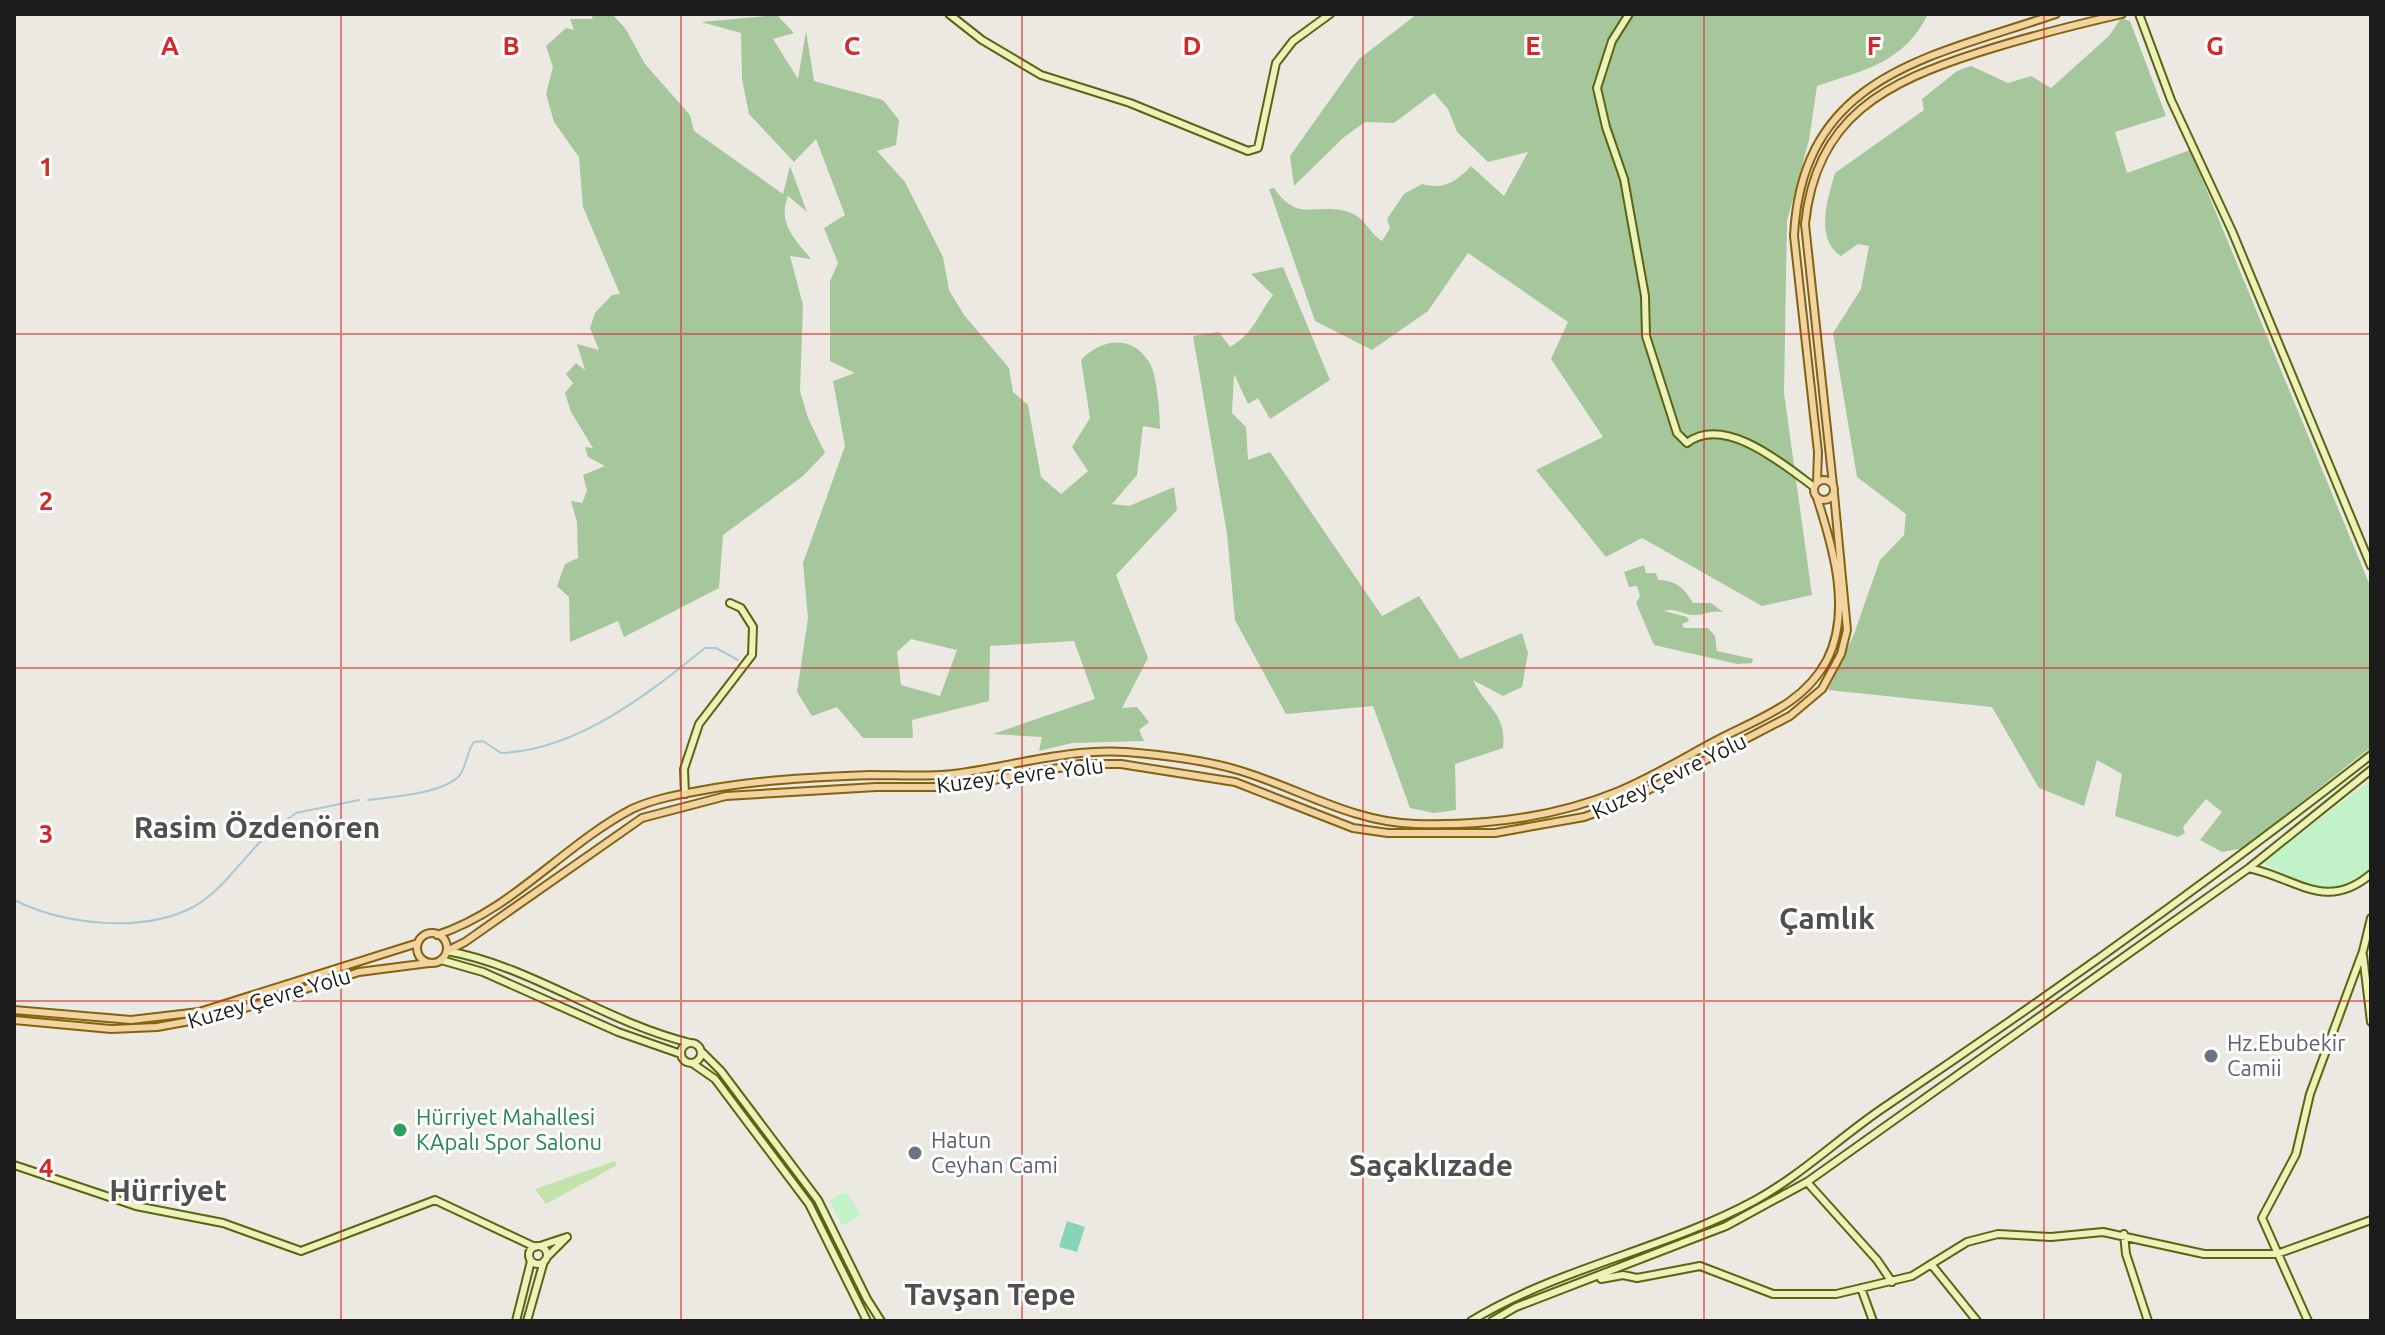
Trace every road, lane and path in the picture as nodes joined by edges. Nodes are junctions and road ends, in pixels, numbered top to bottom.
1 (949, 14) edge
2 (1330, 14) edge
3 (1629, 14) edge
4 (2056, 14) edge
5 (2122, 14) edge
6 (2139, 14) edge
7 (1816, 485) junction
8 (1833, 485) junction
9 (1834, 494) junction
10 (1817, 498) junction
11 (2371, 566) edge
12 (730, 603) dead end
13 (2371, 755) edge
14 (2371, 770) edge
15 (685, 794) junction
16 (2249, 868) junction
17 (2371, 874) edge
18 (2371, 918) edge
19 (437, 935) junction
20 (418, 943) junction
21 (447, 951) junction
22 (2363, 951) junction
23 (441, 960) junction
24 (429, 963) junction
25 (14, 1010) edge
26 (14, 1020) edge
27 (2371, 1022) edge
28 (690, 1043) junction
29 (702, 1052) junction
30 (681, 1054) junction
31 (692, 1063) junction
32 (1890, 1104) junction
33 (1878, 1112) junction
34 (1898, 1115) junction
35 (1886, 1123) junction
36 (14, 1165) edge
37 (1807, 1182) junction
38 (2371, 1220) edge
39 (2124, 1234) junction
40 (513, 1239) junction
41 (537, 1247) junction
42 (2277, 1254) junction
43 (530, 1258) junction
44 (544, 1260) junction
45 (1931, 1264) junction
46 (1586, 1281) junction
47 (1892, 1282) junction
48 (1861, 1288) junction
49 (516, 1321) edge
50 (527, 1321) edge
51 (867, 1321) edge
52 (881, 1321) edge
53 (1471, 1321) edge
54 (1492, 1321) edge
55 (1873, 1321) edge
56 (1977, 1321) edge
57 (2148, 1321) edge
58 (2308, 1321) edge

1 - 2 street
3 - 7 street
4 - 7 main road
5 - 8 main road
6 - 11 street
7 - 8 main road
7 - 10 main road
8 - 9 main road
9 - 10 main road
9 - 21 main road, Kuzey Çevre Yolu
10 - 15 main road, Kuzey Çevre Yolu
12 - 15 street
13 - 32 street
14 - 16 street
15 - 19 main road, Kuzey Çevre Yolu
16 - 17 street
16 - 34 street
18 - 22 street
19 - 20 main road
19 - 21 main road
20 - 24 main road
20 - 25 main road, Kuzey Çevre Yolu
21 - 23 main road
21 - 28 street
22 - 27 street
22 - 42 street
23 - 24 main road
23 - 30 street
24 - 26 main road, Kuzey Çevre Yolu
28 - 29 street
28 - 30 street
29 - 31 street
29 - 52 street
30 - 31 street
31 - 51 street
32 - 33 street
32 - 34 street
33 - 35 street
33 - 53 street
34 - 35 street
35 - 37 street
36 - 40 street
37 - 46 street
37 - 47 street
38 - 42 street
39 - 42 street
39 - 45 street
39 - 57 street
40 - 41 street
40 - 43 street
41 - 43 street
41 - 44 street
41 - 44 street
42 - 58 street
43 - 44 street
43 - 49 street
44 - 50 street
45 - 47 street
45 - 56 street
46 - 48 street
46 - 54 street
47 - 48 street
48 - 55 street

